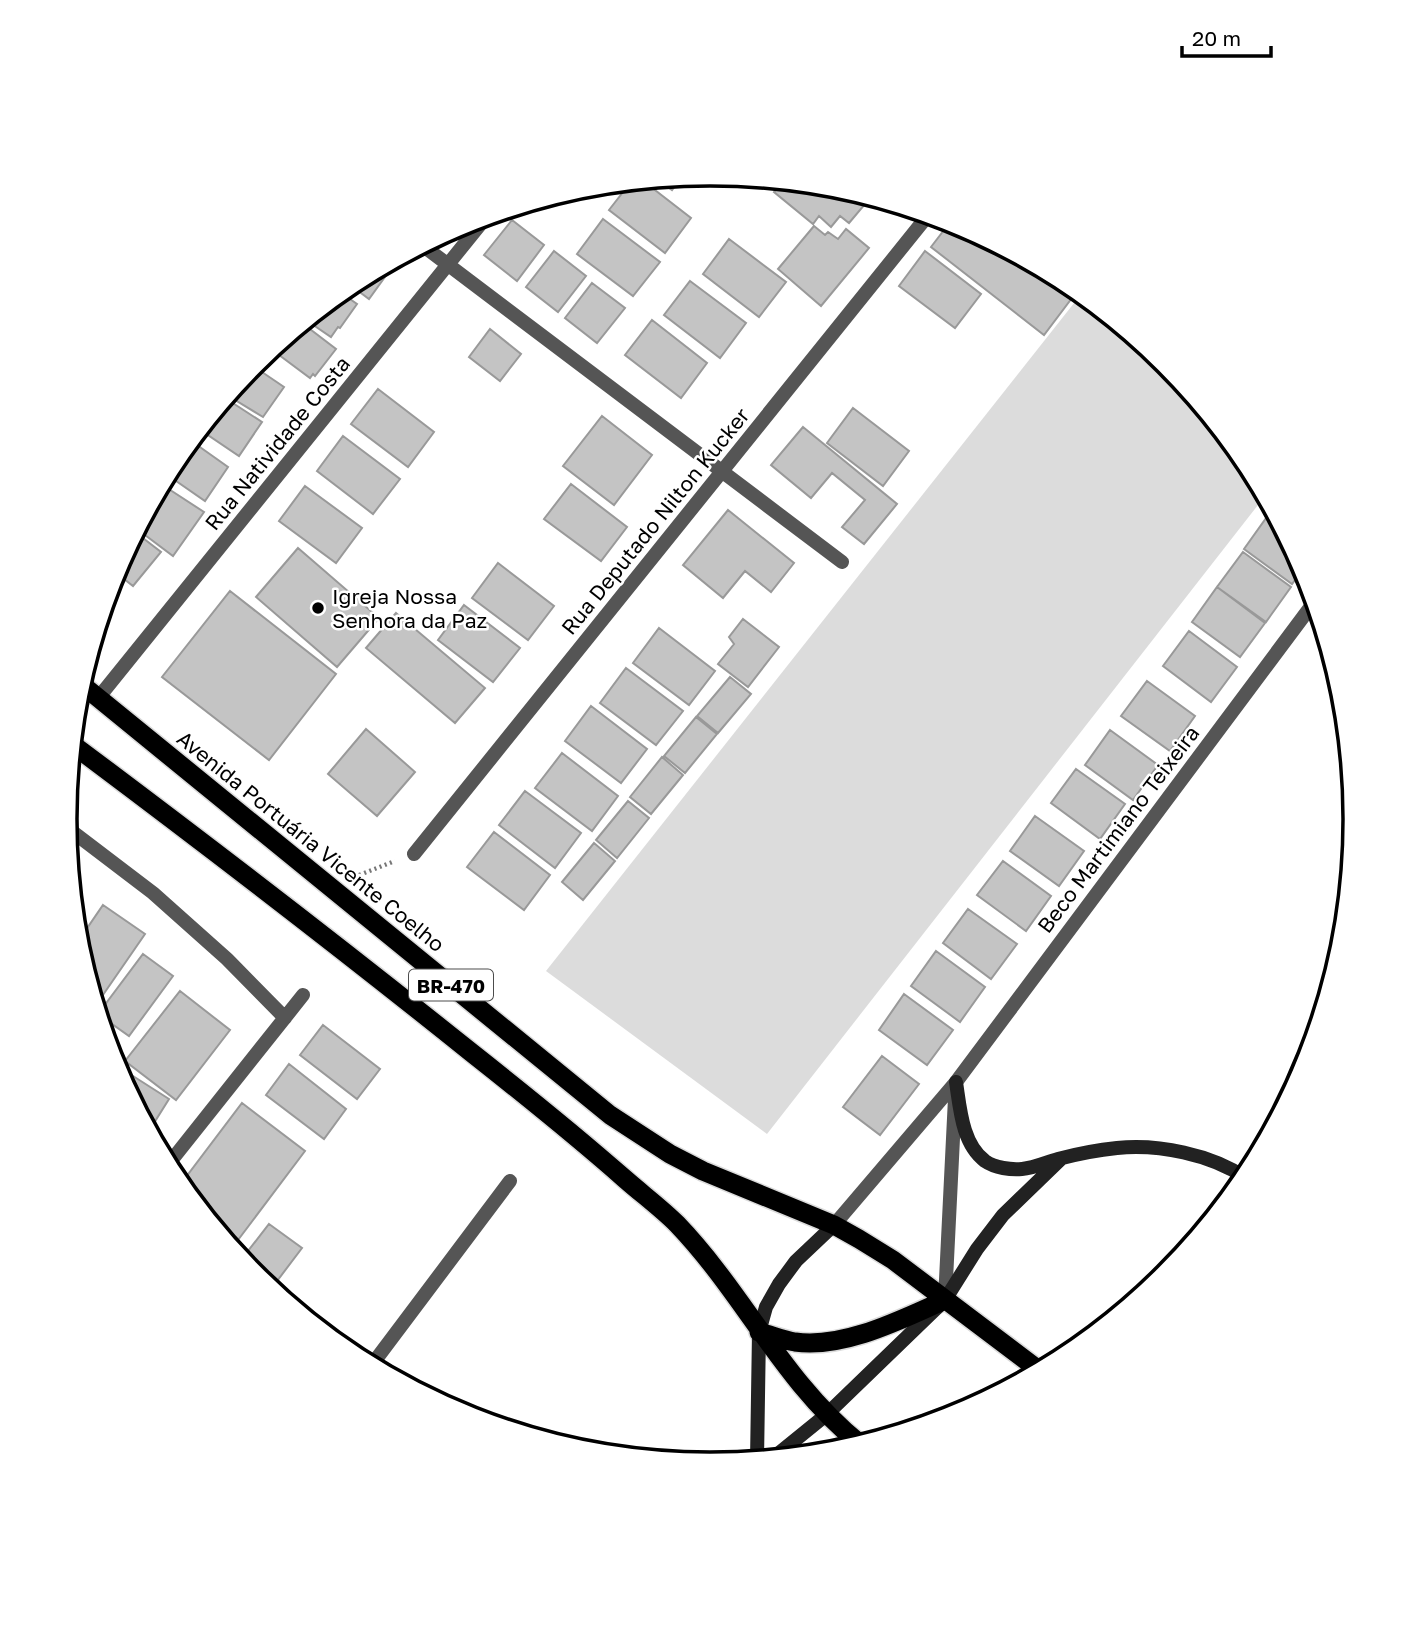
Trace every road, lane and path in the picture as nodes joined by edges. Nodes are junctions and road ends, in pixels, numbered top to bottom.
1 (922, 223) edge
2 (473, 232) edge
3 (431, 251) edge
4 (449, 263) junction
5 (722, 471) junction
6 (842, 562) dead end
7 (1307, 611) edge
8 (90, 690) edge
9 (99, 696) junction
10 (81, 751) edge
11 (77, 835) edge
12 (414, 854) joint
13 (331, 887) junction
14 (303, 995) dead end
15 (285, 1018) junction
16 (956, 1082) junction
17 (175, 1156) edge
18 (1062, 1158) junction
19 (1235, 1172) edge
20 (510, 1181) dead end
21 (834, 1225) junction
22 (945, 1300) junction
23 (759, 1332) junction
24 (378, 1357) edge
25 (1031, 1364) edge
26 (826, 1415) junction
27 (850, 1436) edge
28 (786, 1448) edge
29 (757, 1450) edge

1 - 5 street, Rua Deputado Nilton Kucker
2 - 4 street, Rua Natividade Costa
3 - 4 street
4 - 5 street
4 - 9 street, Rua Natividade Costa
5 - 6 street
5 - 12 street, Rua Deputado Nilton Kucker
7 - 16 street, Beco Martimiano Teixeira
8 - 9 highway, Avenida Portuária Vicente Coelho / BR-470
9 - 13 highway, Avenida Portuária Vicente Coelho / BR-470
10 - 23 highway, BR-470
11 - 15 street
12 - 13 path
13 - 21 highway, Avenida Portuária Vicente Coelho / BR-470
14 - 15 street
15 - 17 street
16 - 18 main road
16 - 21 street, Beco Martimiano Teixeira
16 - 22 street
18 - 19 main road
18 - 22 main road
20 - 24 street
21 - 22 highway, Avenida Portuária Vicente Coelho / BR-470
21 - 23 main road
22 - 23 highway
22 - 25 highway, Avenida Portuária Vicente Coelho / BR-470
22 - 26 main road
23 - 26 highway, BR-470
23 - 29 main road
26 - 27 highway, BR-470
26 - 28 main road

